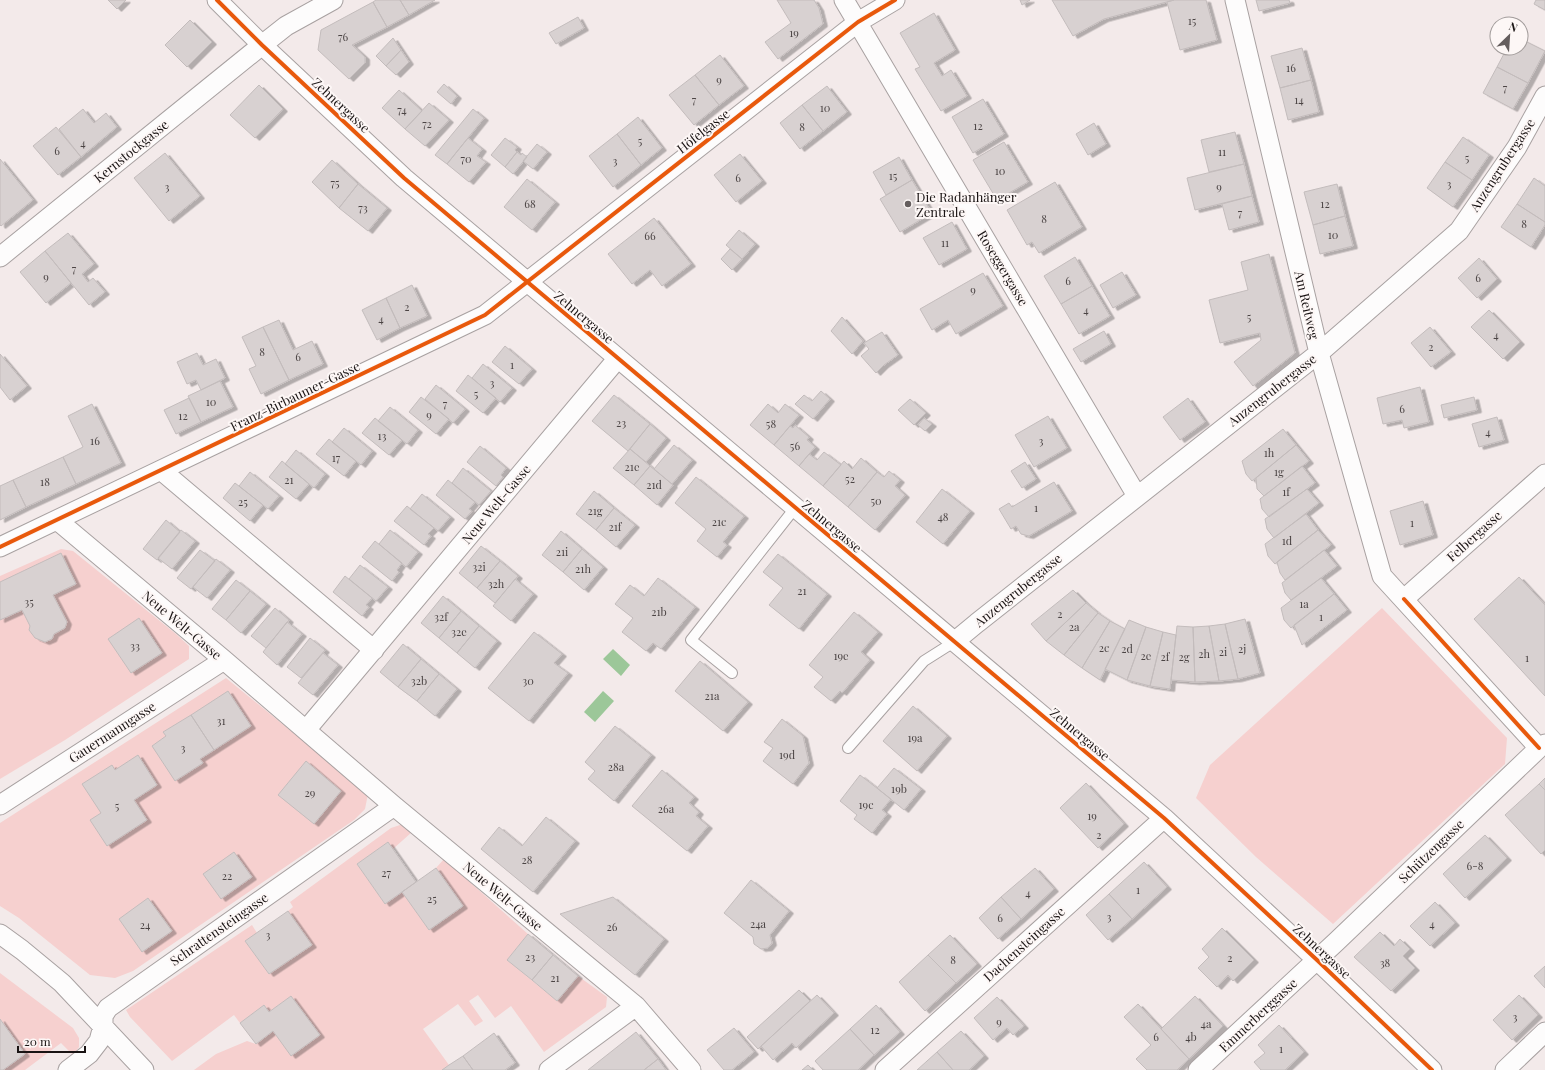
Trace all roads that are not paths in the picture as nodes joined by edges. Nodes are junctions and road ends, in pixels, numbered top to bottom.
1 (217, 0) edge
2 (333, 0) edge
3 (844, 0) edge
4 (894, 0) edge
5 (1235, 0) edge
6 (858, 22) junction
7 (262, 45) junction
8 (1545, 96) edge
9 (0, 257) edge
10 (528, 283) junction
11 (1319, 353) junction
12 (618, 358) junction
13 (162, 471) junction
14 (1545, 474) edge
15 (1137, 496) junction
16 (795, 508) junction
17 (57, 520) junction
18 (0, 548) edge
19 (1404, 599) junction
20 (954, 642) junction
21 (374, 650) junction
22 (224, 660) junction
23 (732, 673) dead end
24 (306, 730) junction
25 (1542, 746) edge
26 (848, 748) dead end
27 (0, 805) edge
28 (394, 806) junction
29 (1164, 818) junction
30 (0, 934) edge
31 (1317, 960) junction
32 (636, 1006) junction
33 (103, 1026) junction
34 (1545, 1032) edge
35 (68, 1070) edge
36 (144, 1070) edge
37 (549, 1070) edge
38 (691, 1070) edge
39 (885, 1070) edge
40 (1198, 1070) edge
41 (1432, 1070) edge
42 (1505, 1070) edge

1 - 7 street, Zehnergasse
2 - 7 street, Kernstockgasse
3 - 6 street, Roseggergasse
4 - 6 street, Höfelgasse
5 - 11 street, Am Reitweg
6 - 10 street, Höfelgasse
6 - 15 street, Roseggergasse
7 - 9 street, Kernstockgasse
7 - 10 street, Zehnergasse
8 - 11 street, Anzengrubergasse
10 - 12 street, Zehnergasse
10 - 13 street, Franz-Birbaumer-Gasse
11 - 15 street, Anzengrubergasse
11 - 19 street, Am Reitweg
12 - 16 street, Zehnergasse
12 - 21 street, Neue Welt-Gasse
13 - 17 street, Franz-Birbaumer-Gasse
13 - 21 street
14 - 19 street, Felbergasse
15 - 20 street, Anzengrubergasse
16 - 20 street, Zehnergasse
16 - 23 lane
17 - 18 street, Franz-Birbaumer-Gasse
17 - 22 street, Neue Welt-Gasse
19 - 25 street, Am Reitweg
20 - 26 lane
20 - 29 street, Zehnergasse
21 - 24 street, Neue Welt-Gasse
22 - 24 street, Neue Welt-Gasse
22 - 27 street, Gauermanngasse
24 - 28 street, Neue Welt-Gasse
25 - 31 street, Schützengasse
28 - 32 street, Neue Welt-Gasse
28 - 33 street, Schrattensteingasse
29 - 31 street, Zehnergasse
29 - 39 street, Dachensteingasse
30 - 33 street
31 - 40 street, Emmerberggasse
31 - 41 street, Zehnergasse
32 - 37 street
32 - 38 street, Neue Welt-Gasse
33 - 35 street, Schrattensteingasse
33 - 36 street
34 - 42 street

